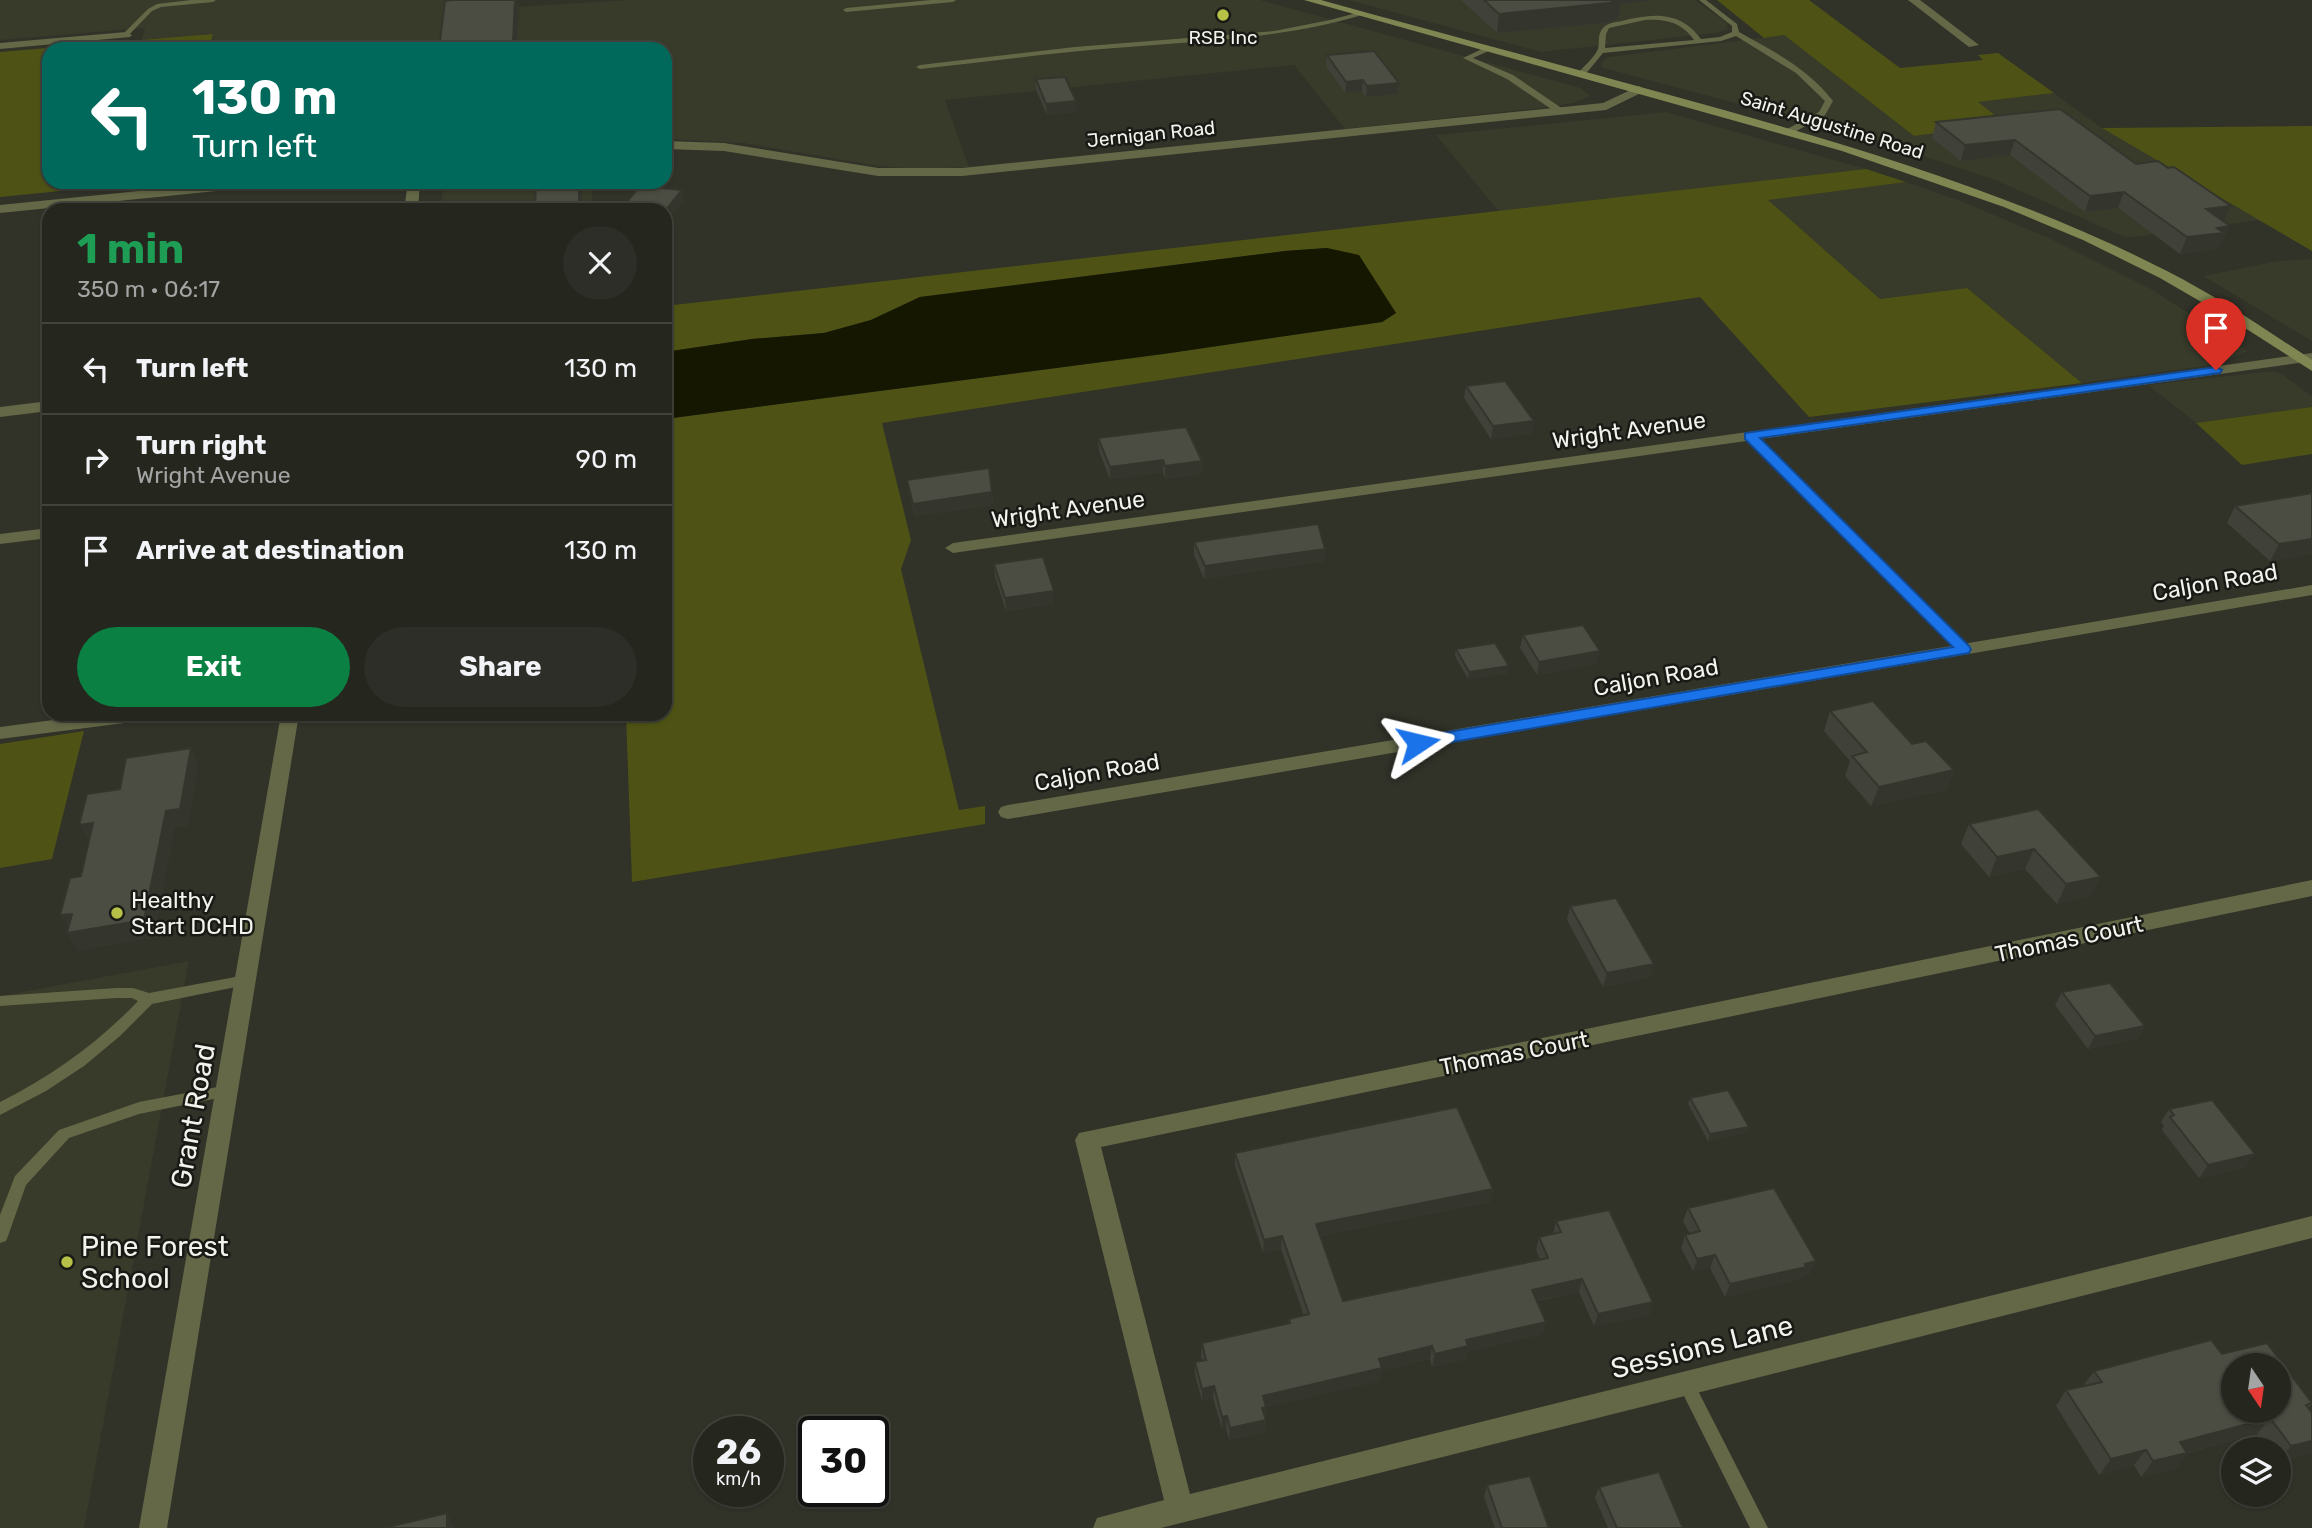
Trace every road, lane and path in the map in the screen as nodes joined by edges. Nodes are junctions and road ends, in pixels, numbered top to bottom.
1 (213, 0) edge
2 (953, 0) edge
3 (1308, 0) edge
4 (1702, 0) edge
5 (1913, 0) edge
6 (846, 10) dead end
7 (1360, 14) junction
8 (1736, 33) junction
9 (126, 35) joint
10 (1699, 41) junction
11 (42, 42) edge
12 (46, 42) edge
13 (1973, 45) dead end
14 (0, 46) edge
15 (1489, 49) junction
16 (1601, 51) junction
17 (919, 67) dead end
18 (1581, 74) junction
19 (1639, 90) junction
20 (1560, 111) junction
21 (1790, 131) junction
22 (672, 145) edge
23 (197, 189) edge
24 (59, 203) edge
25 (42, 205) edge
26 (0, 209) edge
27 (2308, 361) edge
28 (42, 407) edge
29 (0, 412) edge
30 (1750, 436) junction
31 (42, 534) edge
32 (0, 539) edge
33 (953, 548) dead end
34 (2312, 590) edge
35 (1964, 649) junction
36 (93, 721) edge
37 (289, 721) edge
38 (0, 733) edge
39 (1008, 812) dead end
40 (2312, 888) edge
41 (246, 980) junction
42 (148, 999) junction
43 (0, 1001) edge
44 (228, 1091) junction
45 (0, 1110) edge
46 (2312, 1227) edge
47 (0, 1236) edge
48 (1686, 1384) junction
49 (1180, 1508) junction
50 (153, 1528) edge
51 (1107, 1528) edge
52 (1759, 1528) edge

1 - 9 lane
2 - 6 lane
3 - 7 main road, Saint Augustine Road
4 - 8 lane
5 - 13 street
7 - 15 main road, Saint Augustine Road
7 - 17 lane
8 - 10 lane
8 - 21 lane
9 - 12 street
10 - 16 lane
10 - 16 lane
11 - 14 street
15 - 18 main road, Saint Augustine Road
15 - 20 lane
16 - 18 lane
18 - 19 main road, Saint Augustine Road
19 - 20 street, Jernigan Road
19 - 21 main road, Saint Augustine Road
20 - 22 street, Jernigan Road
21 - 27 main road, Saint Augustine Road
23 - 24 street
25 - 26 street
27 - 30 street, Wright Avenue
28 - 29 street
30 - 33 street, Wright Avenue
30 - 35 lane
31 - 32 street
34 - 35 street, Caljon Road
35 - 39 street, Caljon Road
36 - 38 street
37 - 41 street, Grant Road
40 - 49 street, Thomas Court
41 - 42 lane
41 - 44 street, Grant Road
42 - 43 lane
42 - 45 lane
44 - 47 lane
44 - 50 street, Grant Road
46 - 48 street, Sessions Lane
48 - 49 street, Sessions Lane
48 - 52 lane
49 - 51 street, Sessions Lane

